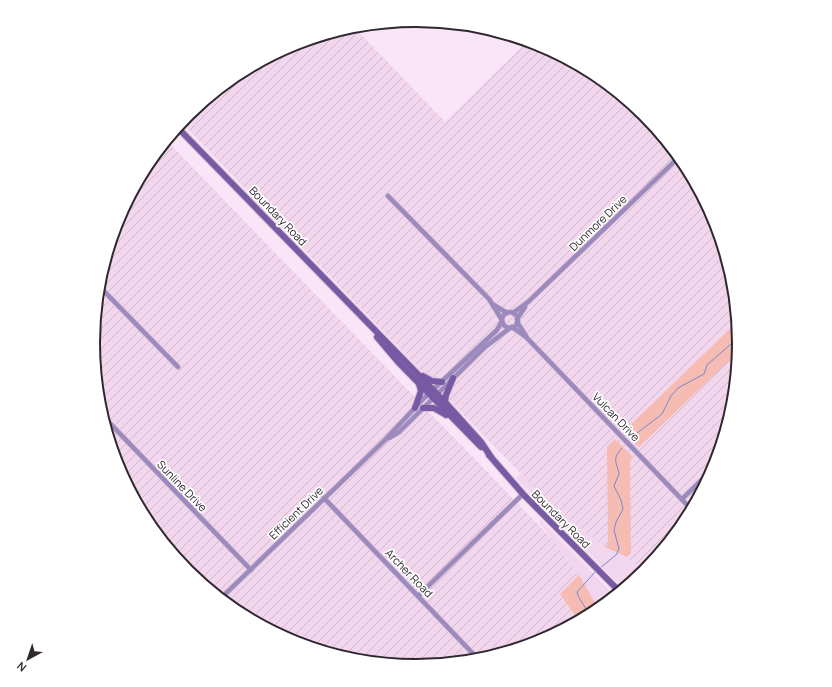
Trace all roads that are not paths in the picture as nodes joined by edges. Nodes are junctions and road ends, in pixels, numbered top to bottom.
1 (182, 131) edge
2 (674, 161) edge
3 (388, 196) dead end
4 (104, 291) edge
5 (489, 299) junction
6 (528, 302) junction
7 (510, 313) junction
8 (363, 319) junction
9 (502, 320) junction
10 (517, 320) junction
11 (511, 328) junction
12 (526, 337) junction
13 (178, 367) dead end
14 (413, 370) junction
15 (453, 378) junction
16 (442, 382) junction
17 (419, 384) junction
18 (433, 394) junction
19 (446, 402) junction
20 (415, 408) junction
21 (423, 408) junction
22 (110, 423) edge
23 (457, 423) junction
24 (385, 440) junction
25 (491, 457) junction
26 (701, 480) edge
27 (523, 494) junction
28 (324, 498) junction
29 (682, 499) junction
30 (688, 505) edge
31 (251, 570) junction
32 (616, 588) edge
33 (224, 596) edge
34 (418, 596) junction
35 (475, 654) edge

1 - 8 main road, Boundary Road
2 - 6 street, Dunmore Drive
3 - 5 street
4 - 13 street
5 - 7 street, Vulcan Drive
5 - 9 street, Vulcan Drive
6 - 7 street, Dunmore Drive
6 - 10 street, Dunmore Drive
7 - 9 street, Dunmore Drive
7 - 10 street, Vulcan Drive
8 - 14 main road, Boundary Road
8 - 17 main road, Boundary Road
9 - 11 street, Vulcan Drive
9 - 16 street
10 - 11 street, Dunmore Drive
10 - 12 street, Vulcan Drive
11 - 12 street, Vulcan Drive
11 - 15 street
12 - 29 street, Vulcan Drive
14 - 16 main road
14 - 18 main road, Boundary Road
15 - 18 street
15 - 19 main road
16 - 18 street
17 - 18 main road, Boundary Road
17 - 20 main road
18 - 19 main road, Boundary Road
18 - 20 street, Efficient Drive
18 - 21 street, Efficient Drive
18 - 23 main road, Boundary Road
19 - 25 main road, Boundary Road
20 - 24 street, Efficient Drive
21 - 23 main road
21 - 24 street, Efficient Drive
22 - 31 street, Sunline Drive
23 - 25 main road, Boundary Road
24 - 28 street, Efficient Drive
25 - 27 main road, Boundary Road
26 - 29 street
27 - 32 main road, Boundary Road
27 - 34 street
28 - 31 street, Efficient Drive
28 - 34 street, Archer Road
29 - 30 street, Vulcan Drive
31 - 33 street, Efficient Drive
34 - 35 street, Archer Road

